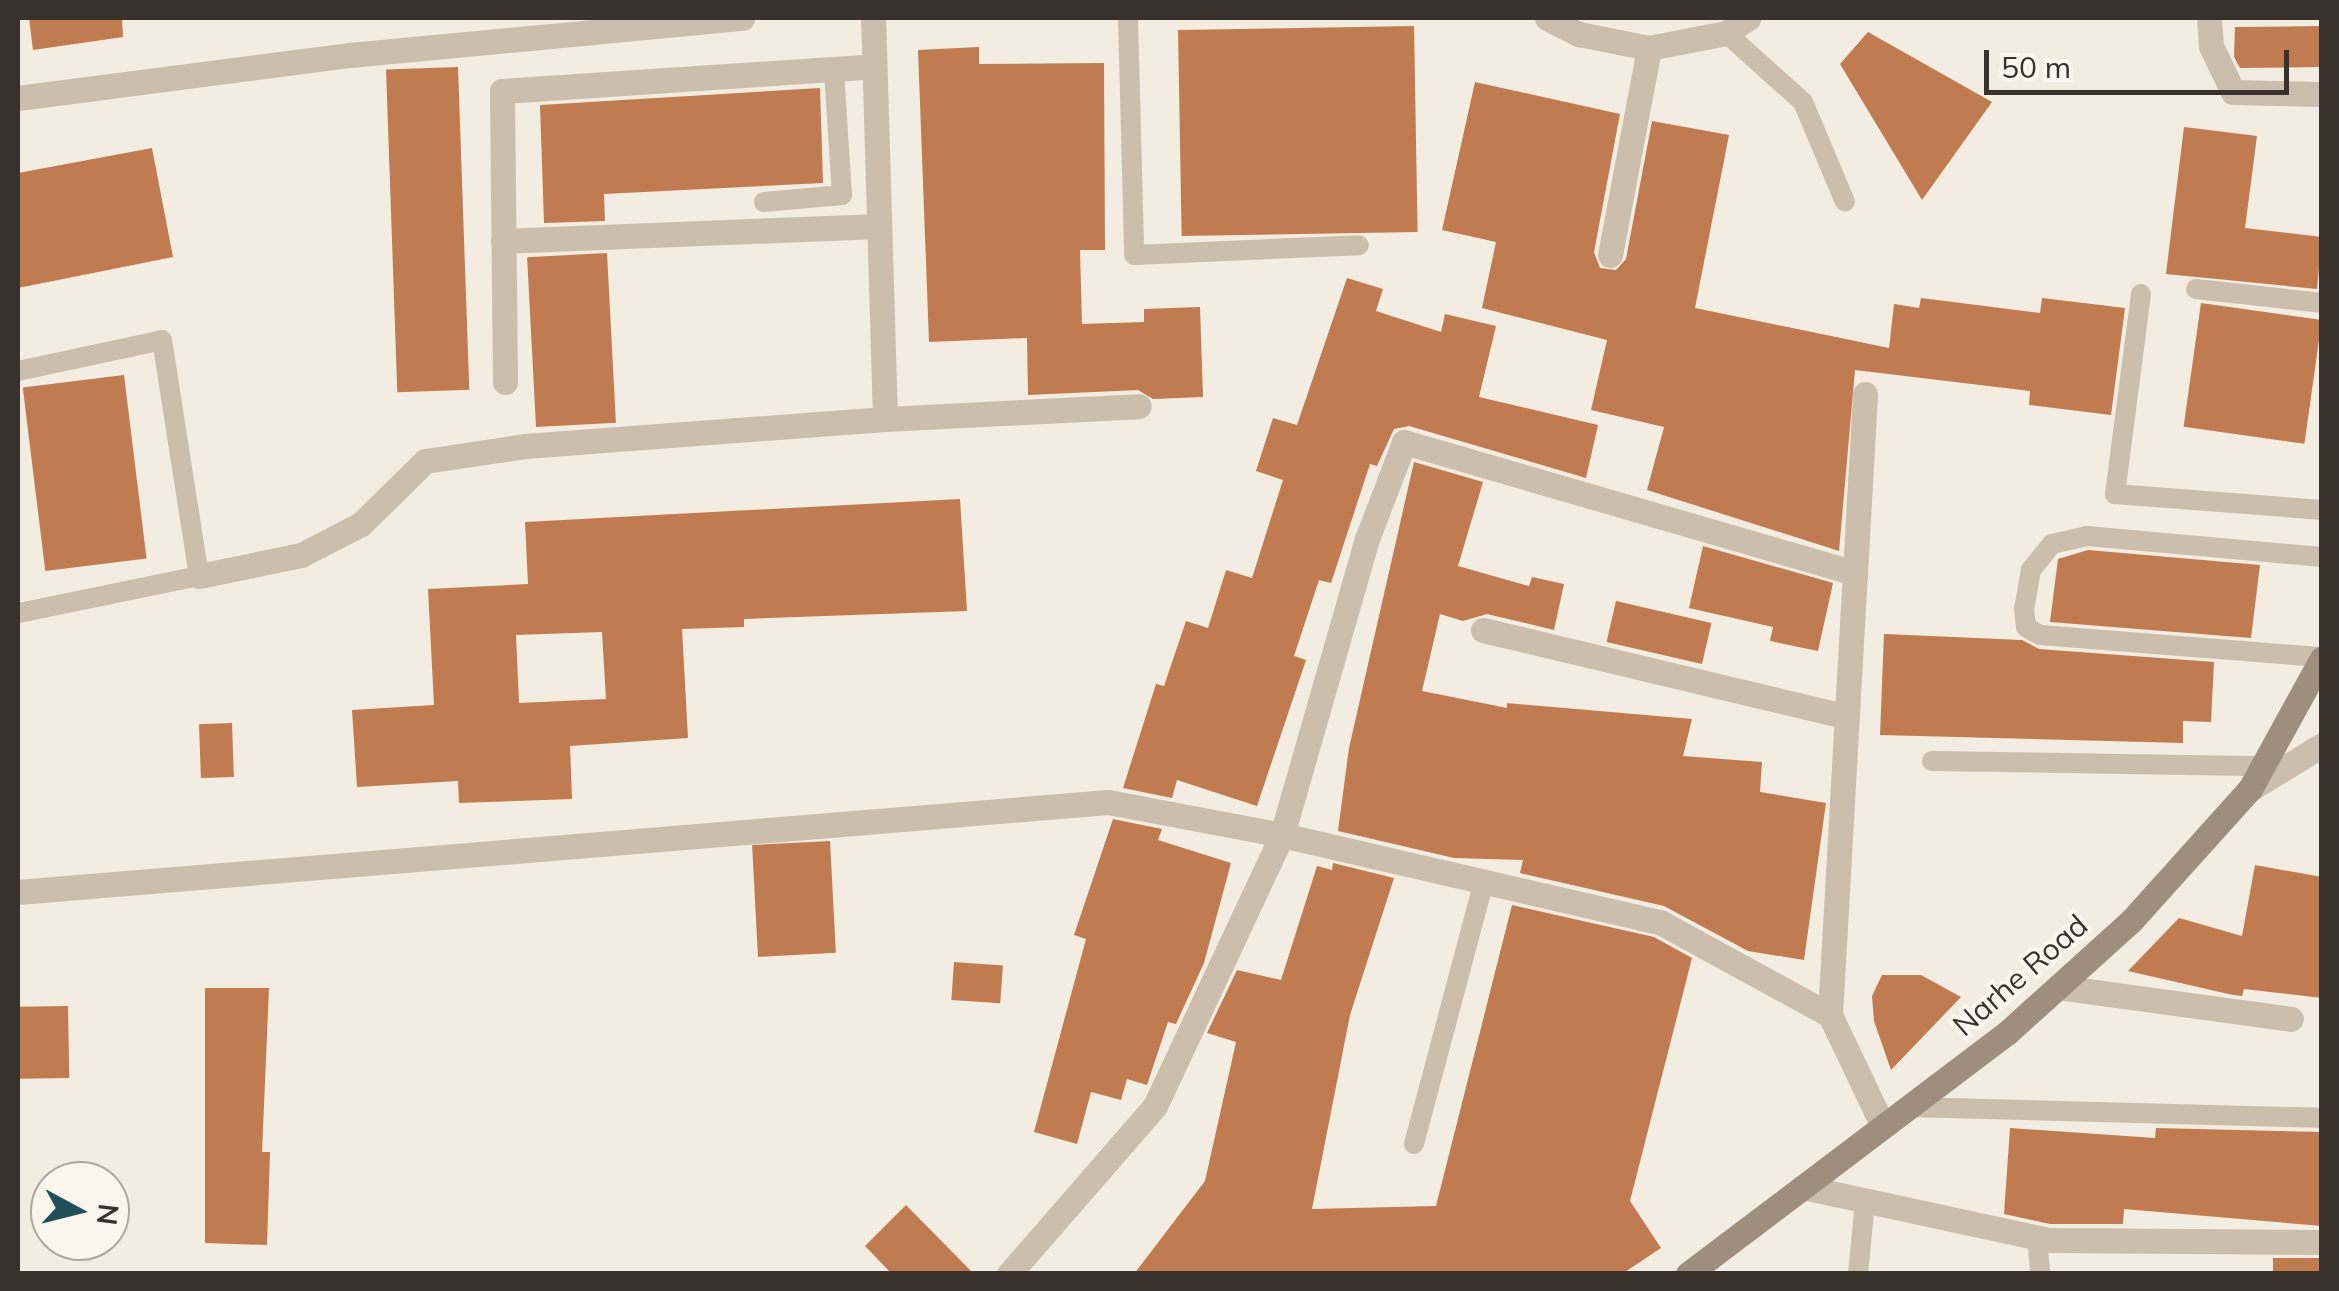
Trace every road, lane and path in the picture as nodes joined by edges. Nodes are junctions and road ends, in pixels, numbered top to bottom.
1 (742, 18) edge
2 (873, 18) edge
3 (1128, 18) edge
4 (1547, 18) edge
5 (1748, 18) edge
6 (2209, 18) edge
7 (1726, 34) junction
8 (1649, 48) junction
9 (874, 66) junction
10 (834, 70) junction
11 (2322, 94) edge
12 (18, 98) edge
13 (764, 202) dead end
14 (1845, 202) dead end
15 (879, 226) junction
16 (503, 242) junction
17 (1359, 244) dead end
18 (1610, 256) dead end
19 (2196, 289) dead end
20 (2142, 294) dead end
21 (2322, 304) edge
22 (18, 371) edge
23 (505, 382) dead end
24 (1865, 394) dead end
25 (1139, 406) dead end
26 (886, 419) junction
27 (2322, 510) edge
28 (2322, 557) edge
29 (1855, 573) junction
30 (199, 576) junction
31 (18, 613) edge
32 (1483, 630) dead end
33 (2322, 658) edge
34 (1847, 717) junction
35 (2322, 745) edge
36 (1932, 762) dead end
37 (2295, 762) junction
38 (2264, 766) junction
39 (2322, 766) edge
40 (2250, 789) junction
41 (1282, 834) junction
42 (1484, 882) junction
43 (18, 892) edge
44 (2058, 987) junction
45 (1830, 1016) junction
46 (2291, 1020) dead end
47 (1909, 1107) junction
48 (2322, 1118) edge
49 (1884, 1126) junction
50 (1414, 1144) dead end
51 (1802, 1187) junction
52 (1865, 1201) junction
53 (2037, 1238) junction
54 (2322, 1242) edge
55 (1009, 1274) edge
56 (1688, 1274) edge
57 (1858, 1274) edge
58 (2040, 1274) edge

1 - 12 street
2 - 9 street
3 - 17 lane
4 - 8 street
5 - 7 street
6 - 11 street
7 - 8 street
7 - 14 lane
8 - 18 street
9 - 10 street
9 - 15 street
10 - 13 lane
10 - 16 street
15 - 16 street
15 - 26 street
16 - 23 street
19 - 21 lane
20 - 27 lane
22 - 30 lane
24 - 29 street
25 - 26 street
26 - 30 street
28 - 33 lane
29 - 34 street
29 - 41 street
30 - 31 lane
32 - 34 street
33 - 38 street, Narhe Road
34 - 45 street
35 - 37 street
36 - 38 lane
37 - 39 street
37 - 40 street
38 - 40 street, Narhe Road
40 - 44 street, Narhe Road
41 - 42 street
41 - 43 street
41 - 55 street
42 - 45 street
42 - 50 lane
44 - 46 street
44 - 47 street, Narhe Road
45 - 49 street
47 - 48 lane
47 - 49 street, Narhe Road
49 - 51 street, Narhe Road
51 - 52 street
51 - 56 street, Narhe Road
52 - 53 street
52 - 57 lane
53 - 54 street
53 - 58 lane

